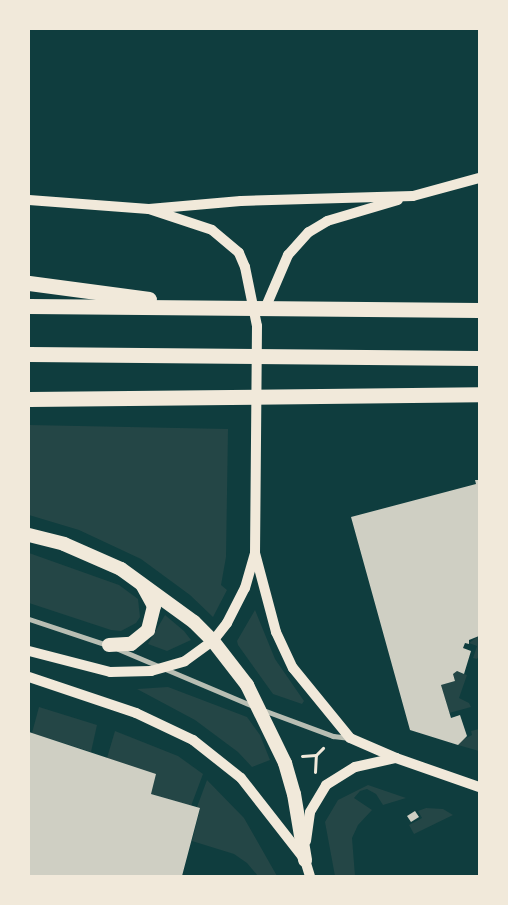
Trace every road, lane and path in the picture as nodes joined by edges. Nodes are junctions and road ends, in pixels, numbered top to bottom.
1 (479, 178) edge
2 (413, 196) junction
3 (29, 200) edge
4 (148, 208) junction
5 (29, 283) edge
6 (29, 306) edge
7 (210, 307) junction
8 (479, 310) edge
9 (257, 326) junction
10 (29, 354) edge
11 (479, 358) edge
12 (479, 394) edge
13 (29, 399) edge
14 (29, 535) edge
15 (256, 553) junction
16 (140, 581) junction
17 (29, 619) edge
18 (213, 642) junction
19 (109, 646) junction
20 (29, 651) edge
21 (165, 668) junction
22 (29, 678) edge
23 (260, 709) junction
24 (350, 738) junction
25 (323, 748) dead end
26 (316, 755) junction
27 (302, 756) dead end
28 (396, 758) junction
29 (315, 776) dead end
30 (479, 787) edge
31 (305, 860) junction
32 (310, 876) edge

1 - 2 main road
2 - 4 main road
2 - 9 main road
3 - 4 main road
4 - 9 main road
5 - 7 highway
6 - 7 highway
7 - 8 highway
9 - 15 main road
10 - 11 highway
12 - 13 highway
14 - 16 highway
15 - 18 main road
15 - 24 main road
16 - 18 highway
16 - 19 highway
17 - 19 street
18 - 21 main road
18 - 23 highway
19 - 21 street
20 - 21 main road
21 - 23 street
22 - 31 main road
23 - 24 street
23 - 31 highway
24 - 28 main road
25 - 26 path
26 - 27 path
26 - 29 path
28 - 30 main road
28 - 31 main road
31 - 32 main road

